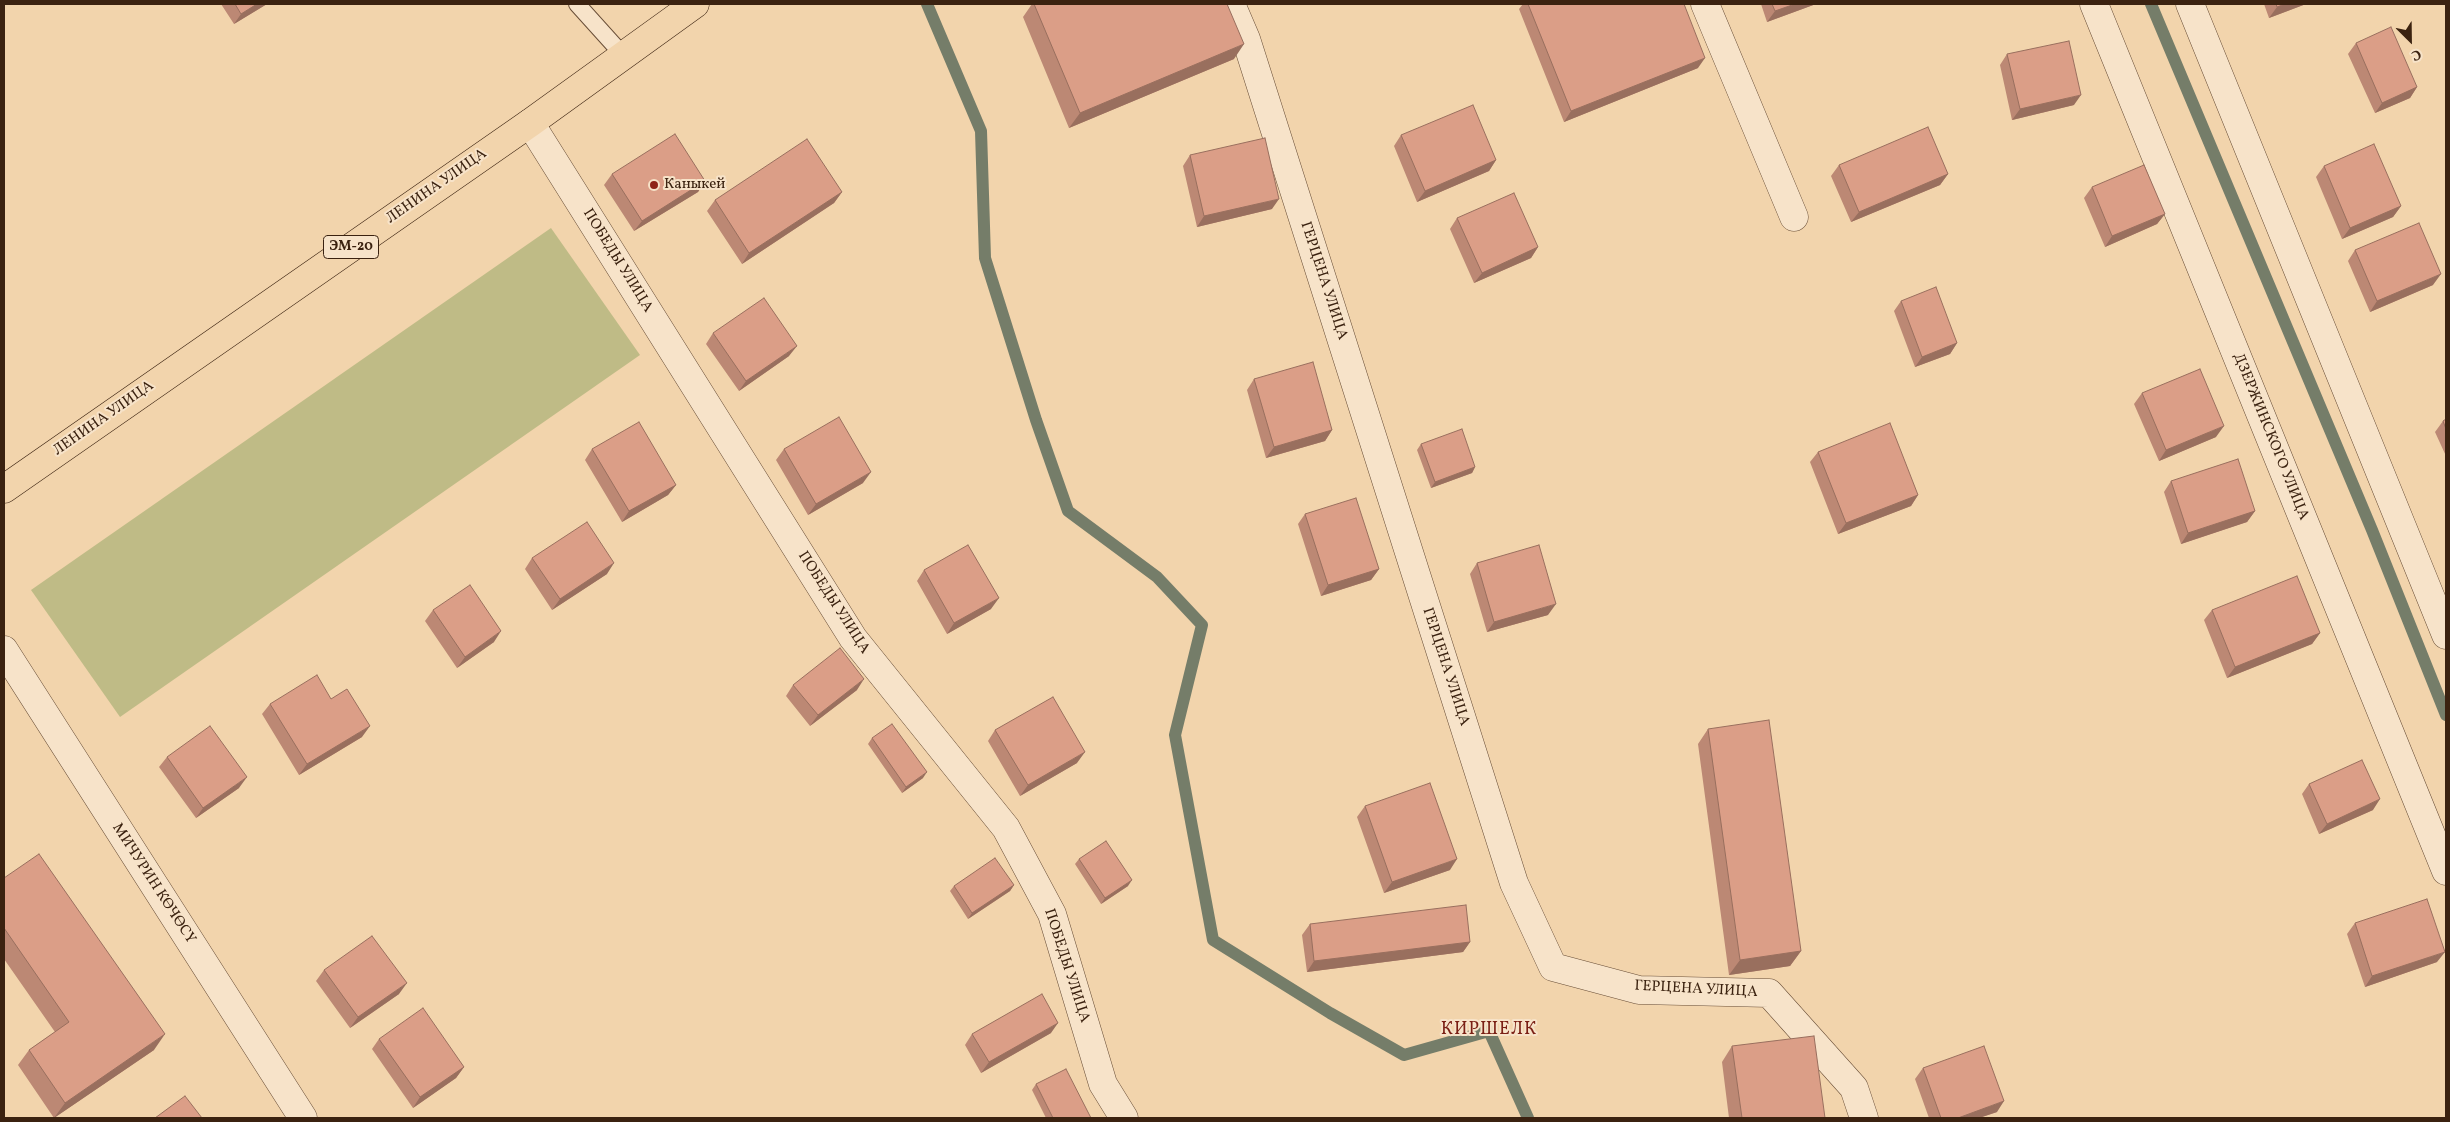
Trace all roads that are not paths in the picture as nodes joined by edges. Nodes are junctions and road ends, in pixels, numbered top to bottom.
1 (577, 4) edge
2 (696, 4) edge
3 (1231, 4) edge
4 (1705, 4) edge
5 (2094, 4) edge
6 (2190, 4) edge
7 (623, 55) junction
8 (530, 122) junction
9 (1794, 217) dead end
10 (4, 489) edge
11 (2446, 634) edge
12 (4, 650) edge
13 (2446, 870) edge
14 (303, 1118) edge
15 (1124, 1118) edge
16 (1864, 1118) edge

1 - 7 lane
2 - 7 main road, ЛЕНИНА УЛИЦА / ЭМ-20
3 - 16 street, ГЕРЦЕНА УЛИЦА
4 - 9 street
5 - 13 street, ДЗЕРЖИНСКОГО УЛИЦА
6 - 11 street
7 - 8 main road, ЛЕНИНА УЛИЦА / ЭМ-20
8 - 10 main road, ЛЕНИНА УЛИЦА / ЭМ-20
8 - 15 street, ПОБЕДЫ УЛИЦА
12 - 14 street, МИЧУРИН КӨЧӨСҮ

